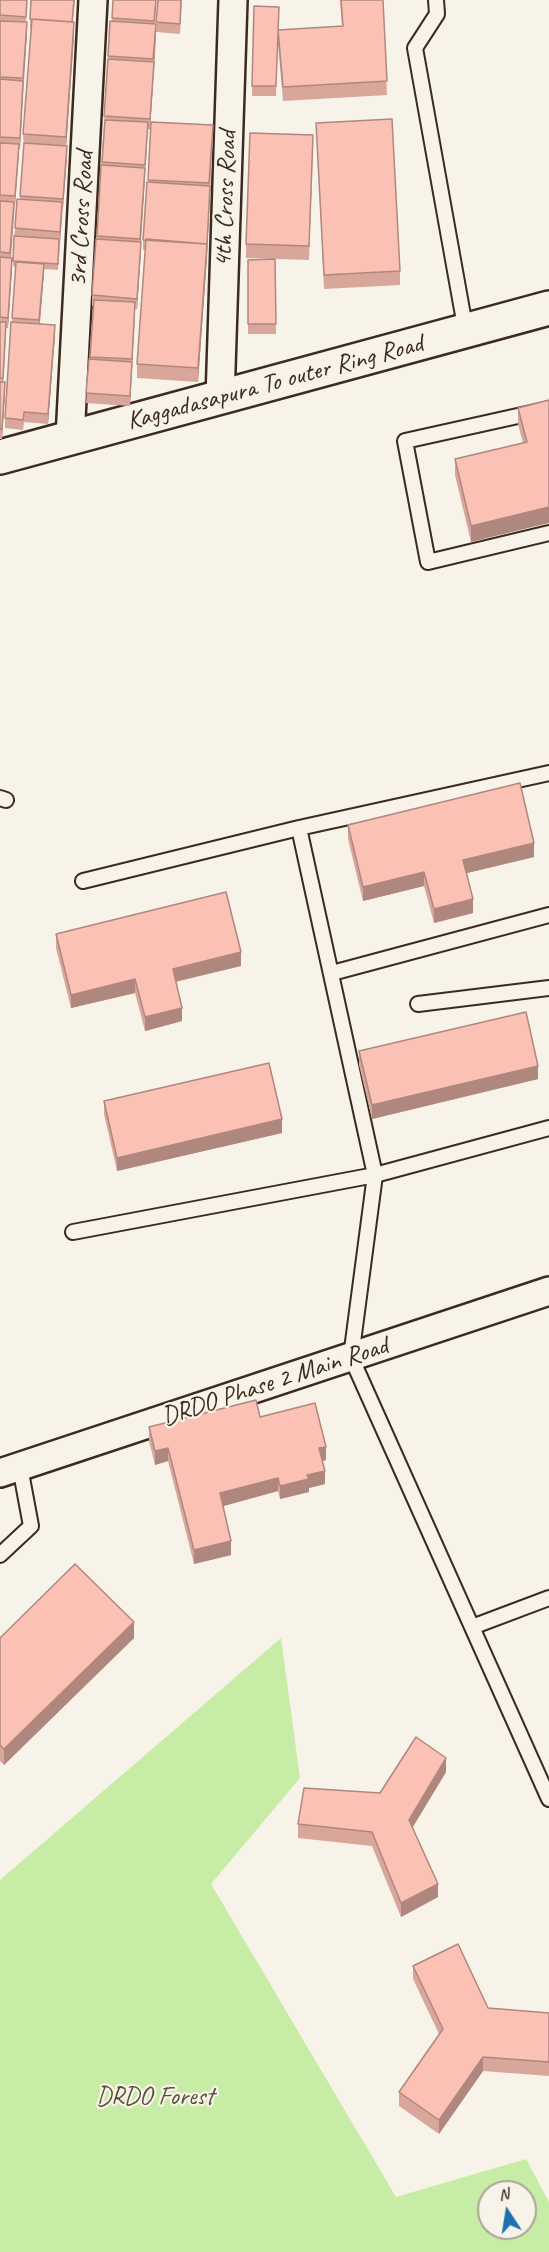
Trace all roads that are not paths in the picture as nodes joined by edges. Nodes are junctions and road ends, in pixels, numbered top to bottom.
1 (93, 0) edge
2 (232, 0) edge
3 (436, 0) edge
4 (549, 308) edge
5 (466, 332) junction
6 (220, 399) junction
7 (549, 409) edge
8 (70, 438) junction
9 (0, 457) edge
10 (549, 533) edge
11 (549, 773) edge
12 (299, 828) junction
13 (83, 881) dead end
14 (549, 915) edge
15 (332, 973) junction
16 (549, 988) edge
17 (418, 1004) dead end
18 (549, 1128) edge
19 (375, 1175) junction
20 (73, 1232) dead end
21 (549, 1291) edge
22 (351, 1357) junction
23 (10, 1470) edge
24 (0, 1555) edge
25 (549, 1598) edge
26 (472, 1627) junction
27 (549, 1799) edge

1 - 8 street, 3rd Cross Road
2 - 6 street, 4th Cross Road
3 - 5 lane
4 - 5 street, Kaggadasapura To outer Ring Road
5 - 6 street, Kaggadasapura To outer Ring Road
6 - 8 street, Kaggadasapura To outer Ring Road
7 - 10 lane
8 - 9 street, Kaggadasapura To outer Ring Road
11 - 12 lane
12 - 13 lane
12 - 15 lane
14 - 15 lane
15 - 19 lane
16 - 17 lane
18 - 19 lane
19 - 20 lane
19 - 22 lane
21 - 22 street, DRDO Phase 2 Main Road
22 - 23 street, DRDO Phase 2 Main Road
22 - 26 lane
23 - 24 lane
25 - 26 lane
26 - 27 lane

